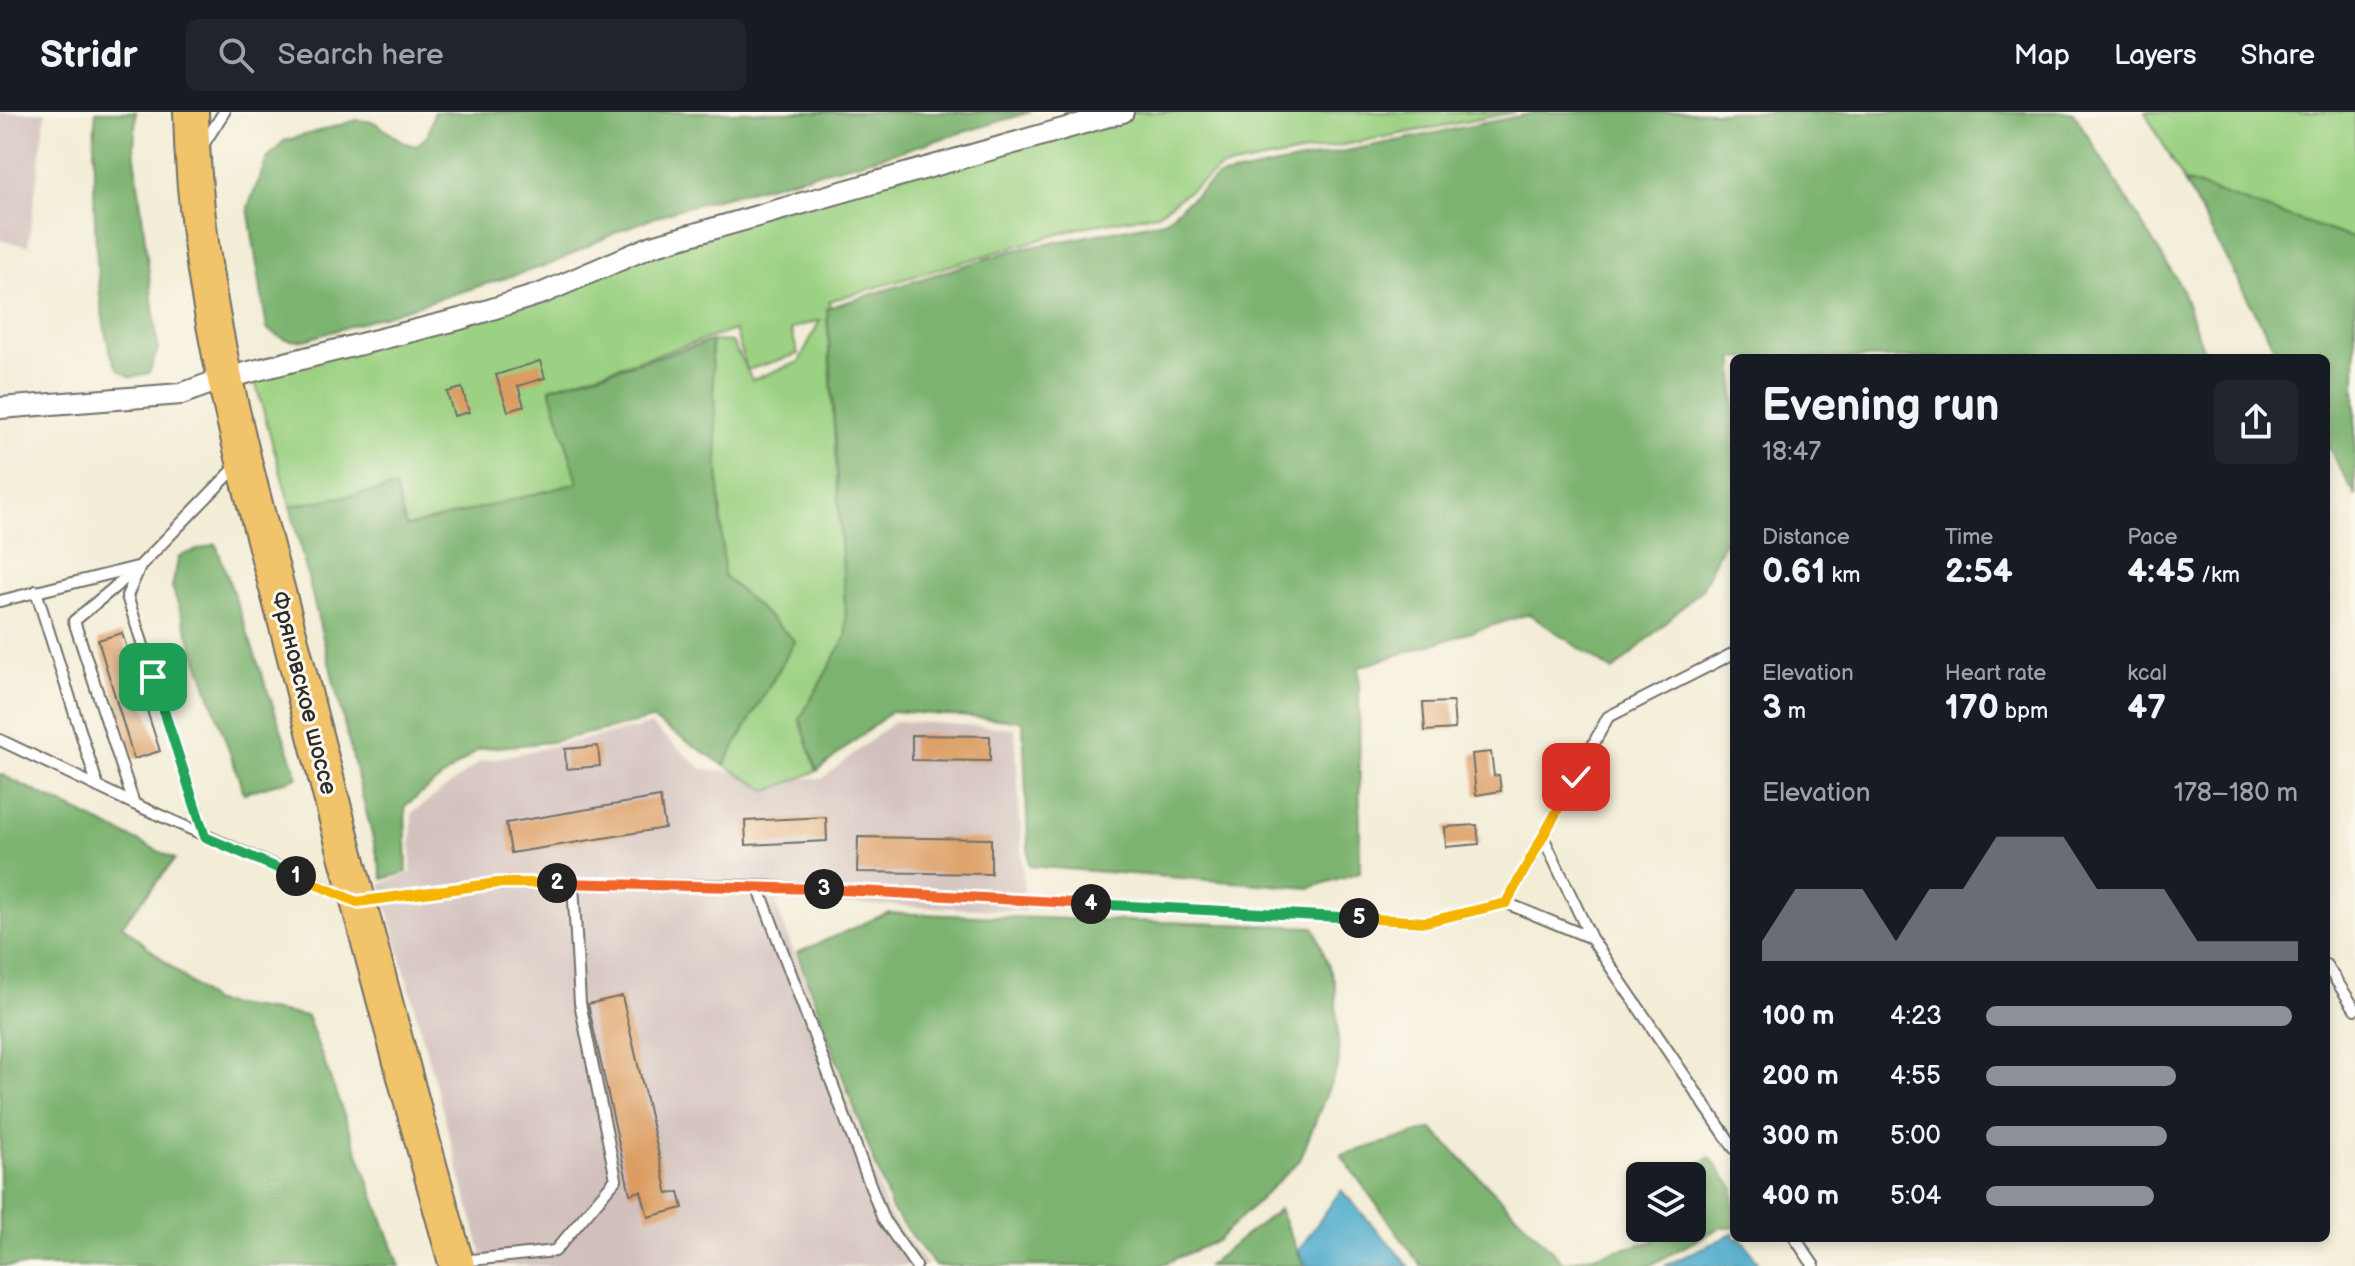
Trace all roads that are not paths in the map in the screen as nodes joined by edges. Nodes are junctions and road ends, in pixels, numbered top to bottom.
1 (191, 112) edge
2 (224, 112) edge
3 (1123, 112) edge
4 (192, 163) junction
5 (222, 379) junction
6 (0, 408) edge
7 (244, 460) junction
8 (139, 567) junction
9 (36, 591) junction
10 (0, 601) edge
11 (1730, 655) edge
12 (0, 740) edge
13 (98, 787) junction
14 (134, 804) junction
15 (205, 837) junction
16 (1543, 837) junction
17 (573, 884) junction
18 (758, 886) junction
19 (357, 902) junction
20 (1506, 903) junction
21 (1591, 938) junction
22 (2330, 971) edge
23 (2355, 1009) edge
24 (1730, 1142) edge
25 (1798, 1242) edge
26 (457, 1264) edge
27 (916, 1266) edge
28 (1814, 1266) edge

1 - 4 main road, Фряновское шоссе
2 - 4 lane
3 - 5 street
4 - 5 main road, Фряновское шоссе
5 - 6 street
5 - 7 main road, Фряновское шоссе
7 - 8 lane
7 - 19 main road, Фряновское шоссе
8 - 9 lane
8 - 14 lane
8 - 15 lane
9 - 10 lane
9 - 13 lane
11 - 16 lane
12 - 13 lane
13 - 14 lane
14 - 15 lane
15 - 19 lane
16 - 20 lane
16 - 21 lane
17 - 18 lane
17 - 19 lane
17 - 26 lane
18 - 20 lane
18 - 27 lane
19 - 26 main road, Фряновское шоссе
20 - 21 lane
21 - 24 lane
22 - 23 lane
25 - 28 lane

